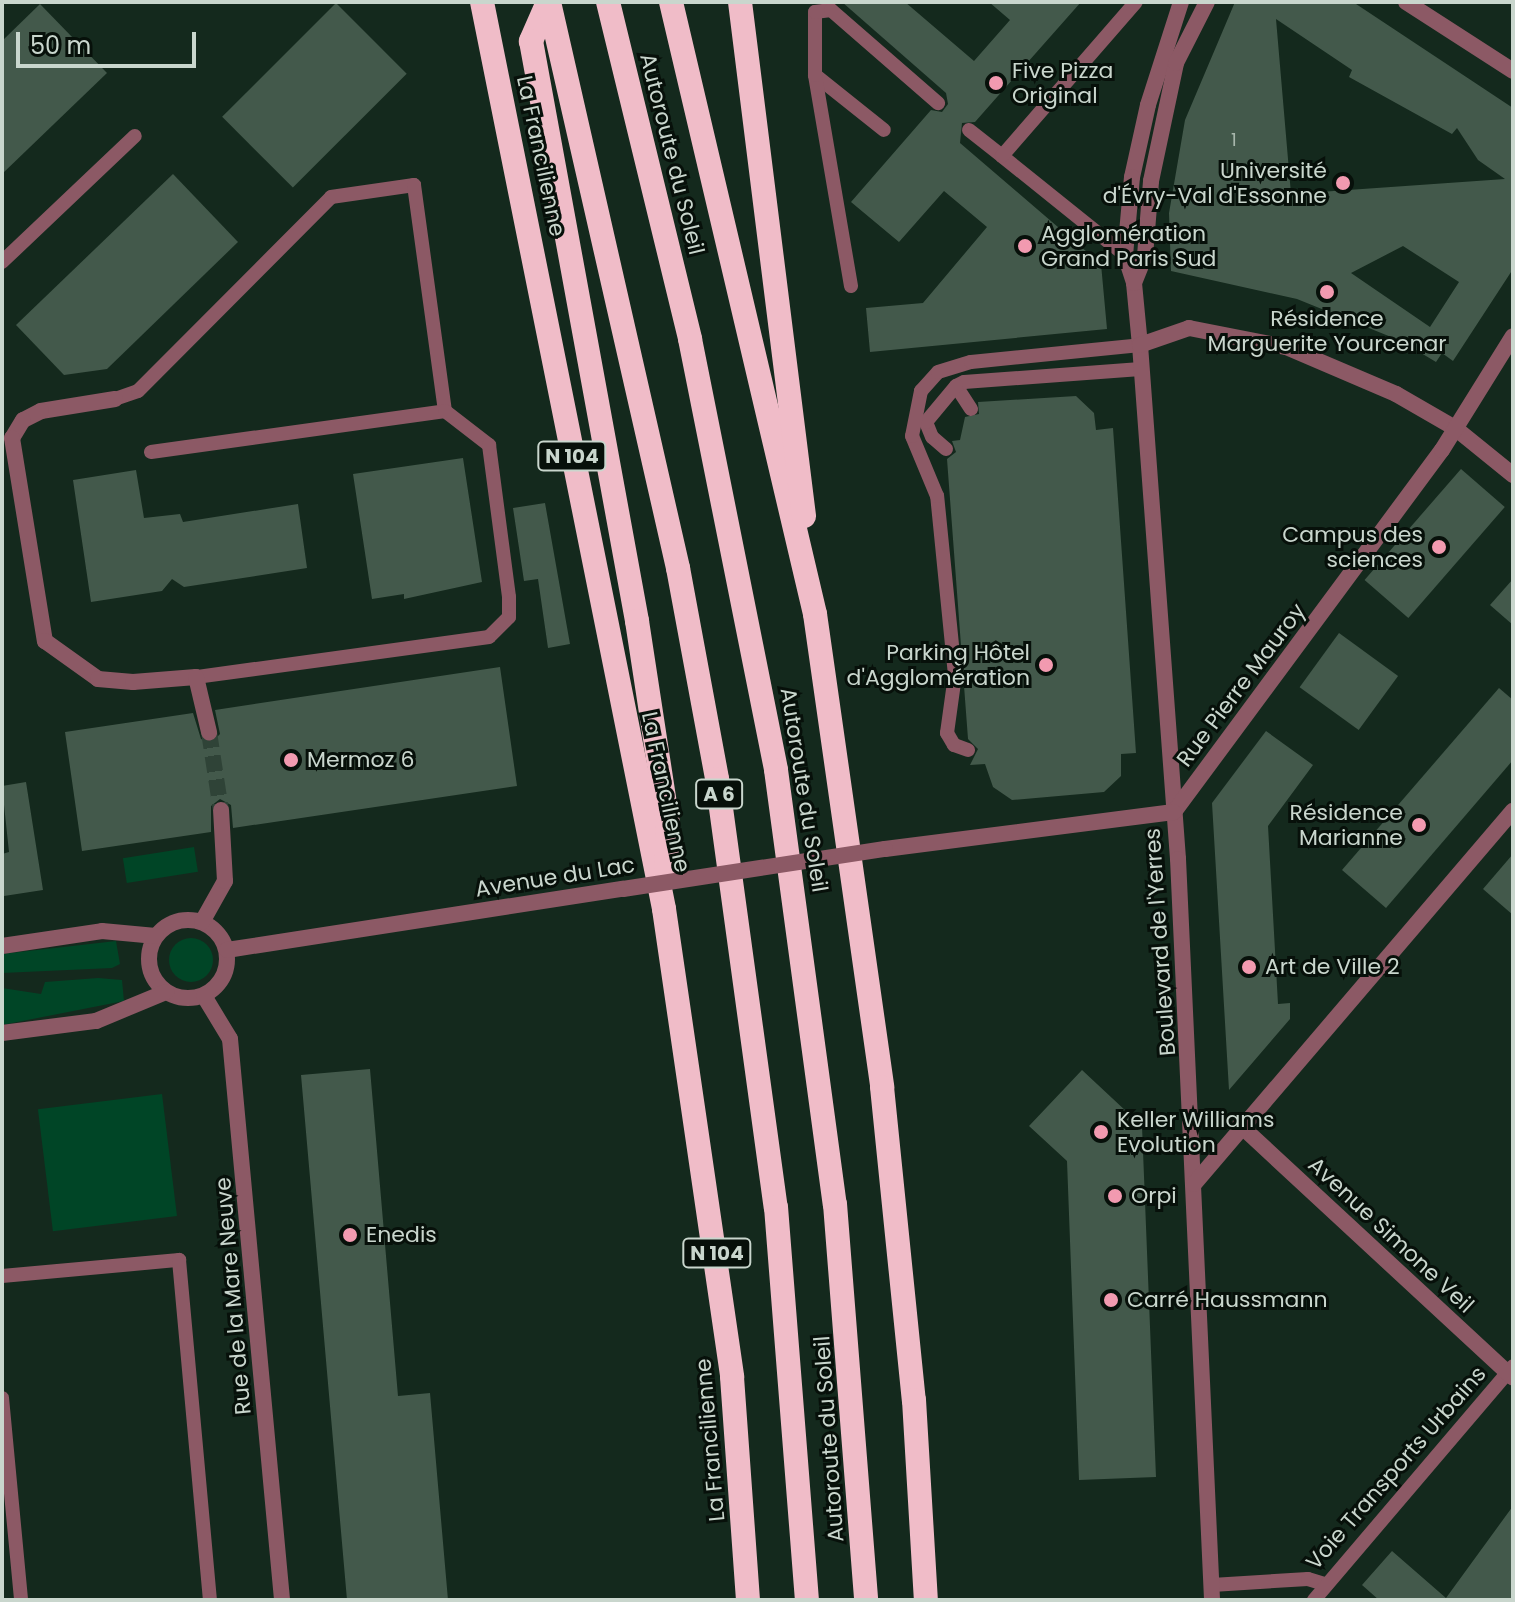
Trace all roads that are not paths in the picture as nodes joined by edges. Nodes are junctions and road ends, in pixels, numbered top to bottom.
1 (482, 2) edge
2 (549, 2) edge
3 (608, 2) edge
4 (619, 2) edge
5 (671, 2) edge
6 (740, 2) edge
7 (1136, 2) edge
8 (1181, 2) edge
9 (1195, 2) edge
10 (1207, 2) edge
11 (1406, 2) edge
12 (1513, 71) edge
13 (815, 75) junction
14 (633, 102) junction
15 (938, 103) dead end
16 (1164, 111) junction
17 (884, 130) dead end
18 (969, 130) dead end
19 (135, 136) dead end
20 (1002, 156) junction
21 (1125, 255) junction
22 (2, 262) edge
23 (1134, 283) junction
24 (851, 286) dead end
25 (1513, 336) edge
26 (1140, 345) junction
27 (1141, 369) junction
28 (956, 386) junction
29 (115, 399) joint
30 (971, 409) dead end
31 (445, 411) junction
32 (1455, 428) junction
33 (946, 449) dead end
34 (151, 452) dead end
35 (1513, 475) edge
36 (815, 614) junction
37 (196, 677) junction
38 (209, 732) tunnel mouth
39 (968, 750) dead end
40 (221, 810) tunnel mouth
41 (1513, 811) edge
42 (1174, 812) junction
43 (664, 909) junction
44 (202, 922) junction
45 (156, 936) junction
46 (2, 946) edge
47 (227, 950) junction
48 (166, 992) junction
49 (204, 996) junction
50 (2, 1033) edge
51 (1240, 1125) junction
52 (1194, 1184) junction
53 (2, 1276) edge
54 (1511, 1372) edge
55 (2, 1398) edge
56 (1324, 1584) junction
57 (1212, 1592) edge
58 (21, 1600) edge
59 (210, 1600) edge
60 (282, 1600) edge
61 (748, 1600) edge
62 (807, 1600) edge
63 (866, 1600) edge
64 (926, 1600) edge
65 (1314, 1600) edge

1 - 43 highway, La Francilienne / N 104
2 - 43 highway
2 - 62 highway, Autoroute du Soleil / A 6
3 - 14 highway, Autoroute du Soleil
4 - 14 highway
5 - 36 highway
6 - 36 highway
7 - 20 lane
8 - 21 street, Boulevard de l'Yerres
9 - 16 street
10 - 16 street, Boulevard de l'Yerres
11 - 12 street
13 - 15 lane
13 - 17 lane
13 - 24 lane
14 - 63 highway, Autoroute du Soleil
16 - 23 street, Boulevard de l'Yerres
18 - 20 lane
19 - 22 lane
20 - 21 lane
21 - 23 street, Boulevard de l'Yerres
23 - 26 street, Boulevard de l'Yerres
25 - 32 street, Rue Pierre Mauroy
26 - 27 street, Boulevard de l'Yerres
26 - 32 street
26 - 39 lane
27 - 28 lane
27 - 42 street, Boulevard de l'Yerres
28 - 30 lane
28 - 33 lane
29 - 31 lane
29 - 37 street
31 - 34 lane
31 - 37 lane
32 - 35 street
32 - 42 street, Rue Pierre Mauroy
36 - 64 highway
37 - 38 street
40 - 44 street
41 - 51 street
42 - 47 street, Avenue du Lac, bridge
42 - 52 street, Boulevard de l'Yerres
43 - 61 highway, La Francilienne / N 104
44 - 45 street
44 - 47 street
45 - 46 street
45 - 48 street
47 - 49 street
48 - 49 street
48 - 50 street
49 - 60 street, Rue de la Mare Neuve
51 - 52 street
51 - 54 street, Avenue Simone Veil
52 - 57 street, Boulevard de l'Yerres
53 - 59 lane
54 - 56 lane, Voie Transports Urbains
55 - 58 lane
56 - 57 lane
56 - 65 lane, Voie Transports Urbains

